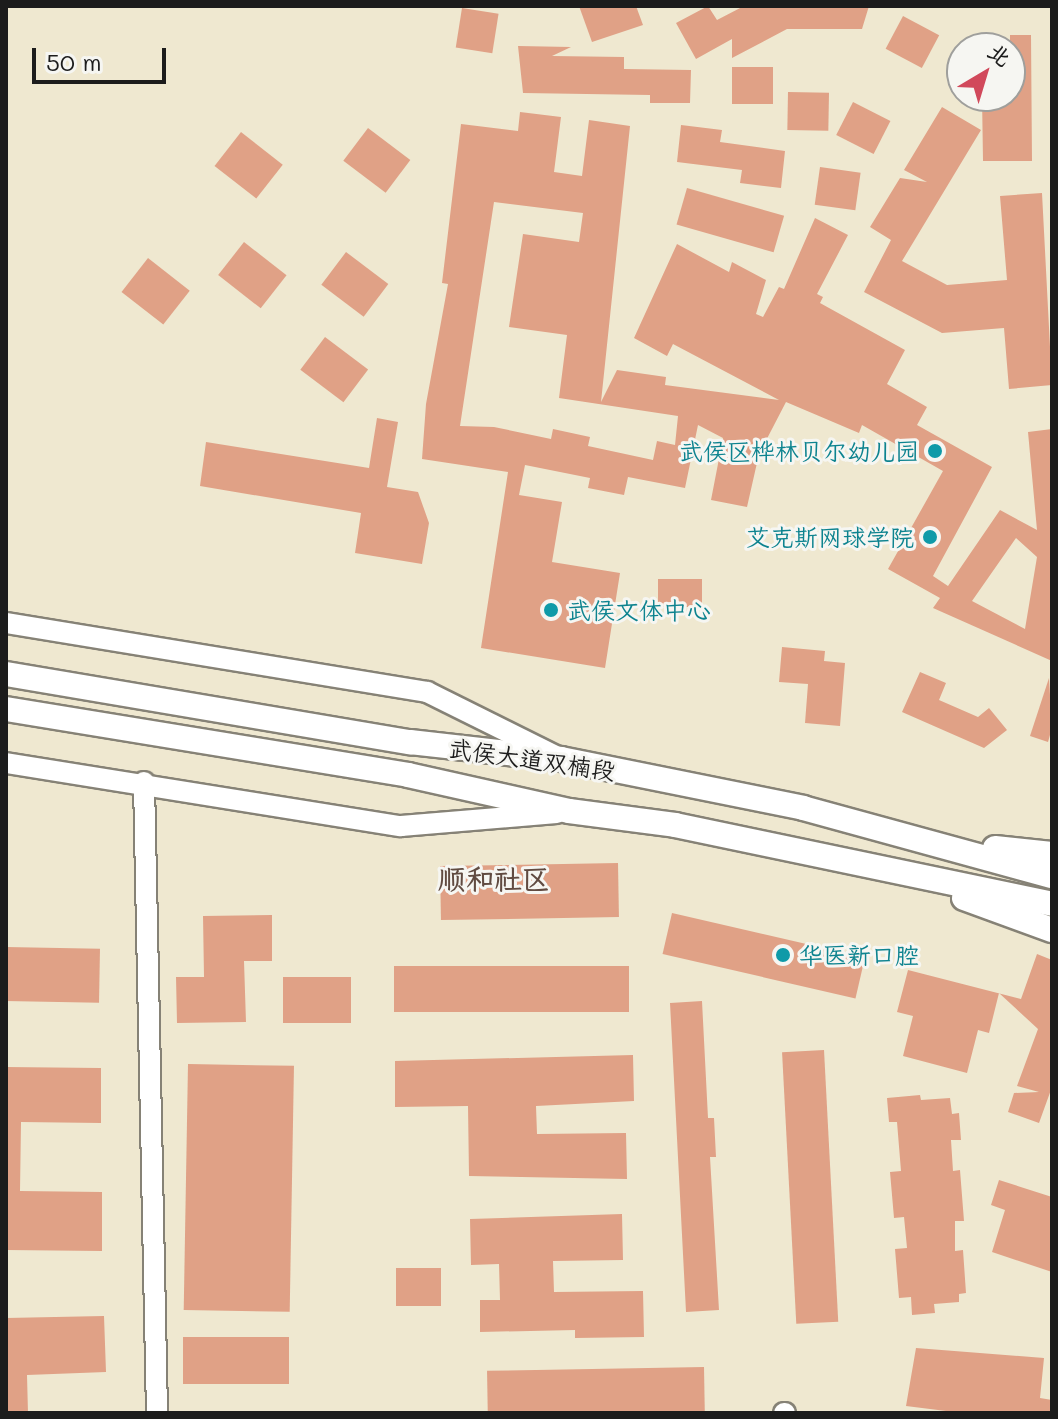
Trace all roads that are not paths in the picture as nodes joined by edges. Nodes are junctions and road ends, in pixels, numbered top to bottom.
1 (6, 623) edge
2 (6, 674) edge
3 (6, 709) edge
4 (561, 759) junction
5 (6, 763) edge
6 (144, 782) junction
7 (569, 811) junction
8 (920, 840) junction
9 (1052, 854) edge
10 (891, 870) junction
11 (1052, 876) edge
12 (1052, 904) edge
13 (1052, 930) edge
14 (157, 1413) edge

1 - 4 street
2 - 4 main road, 武侯大道双楠段
3 - 7 main road, 武侯大道双楠段
4 - 8 main road, 武侯大道双楠段
5 - 6 street
6 - 7 street
6 - 14 street
7 - 10 main road, 武侯大道双楠段
8 - 9 main road
8 - 11 main road, 武侯大道双楠段
10 - 12 main road, 武侯大道双楠段
10 - 13 main road

